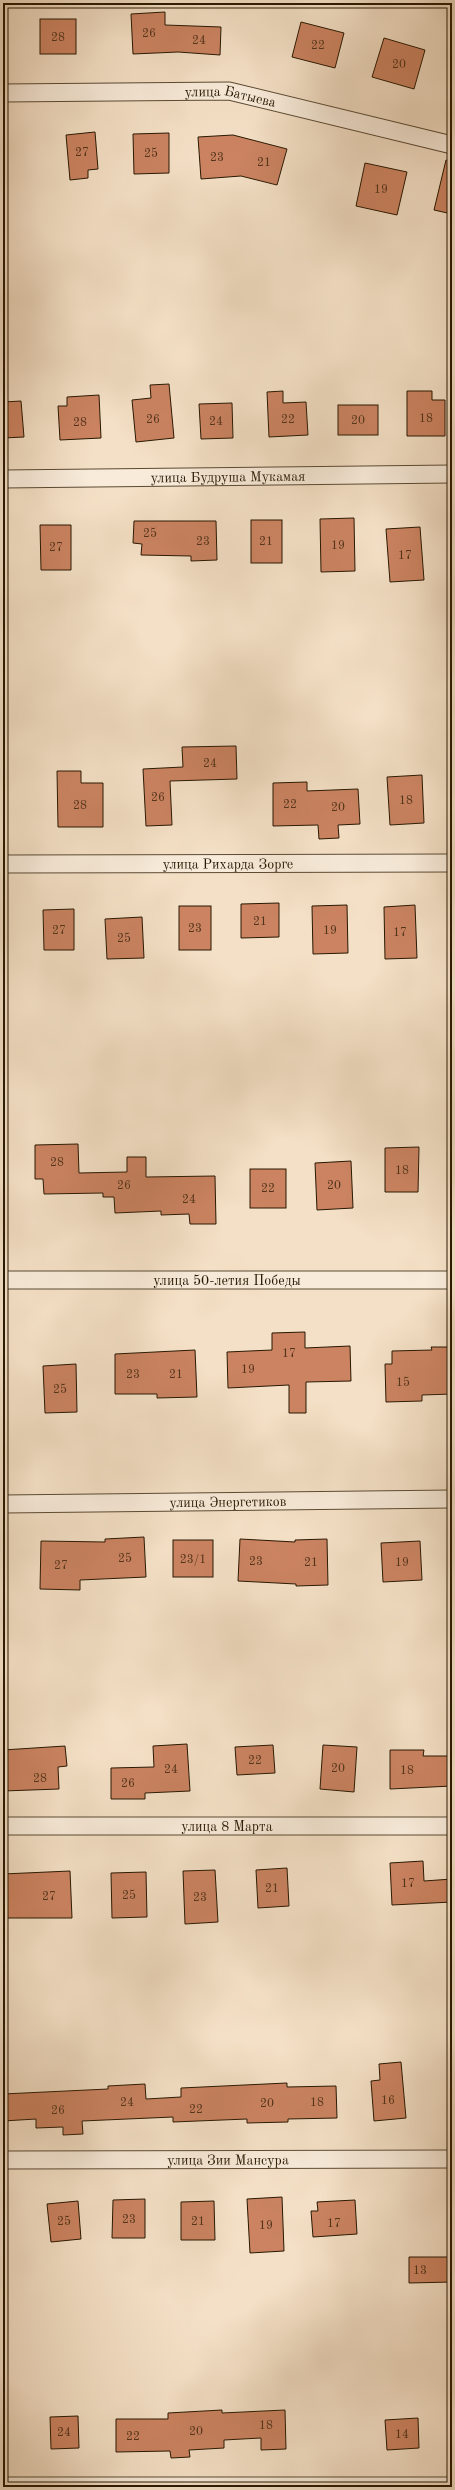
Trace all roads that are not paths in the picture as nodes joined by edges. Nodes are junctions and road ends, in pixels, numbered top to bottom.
1 (3, 93) edge
2 (452, 145) edge
3 (452, 474) edge
4 (3, 479) edge
5 (452, 863) edge
6 (3, 864) edge
7 (3, 1280) edge
8 (452, 1280) edge
9 (452, 1499) edge
10 (3, 1504) edge
11 (3, 1826) edge
12 (452, 1826) edge
13 (3, 2160) edge
14 (452, 2160) edge
15 (3, 2486) edge
16 (452, 2486) edge

1 - 2 street, улица Батыева
3 - 4 street, улица Будруша Мукамая
5 - 6 street, улица Рихарда Зорге
7 - 8 street, улица 50-летия Победы
9 - 10 street, улица Энергетиков
11 - 12 street, улица 8 Марта
13 - 14 street, улица Зии Мансура
15 - 16 street

